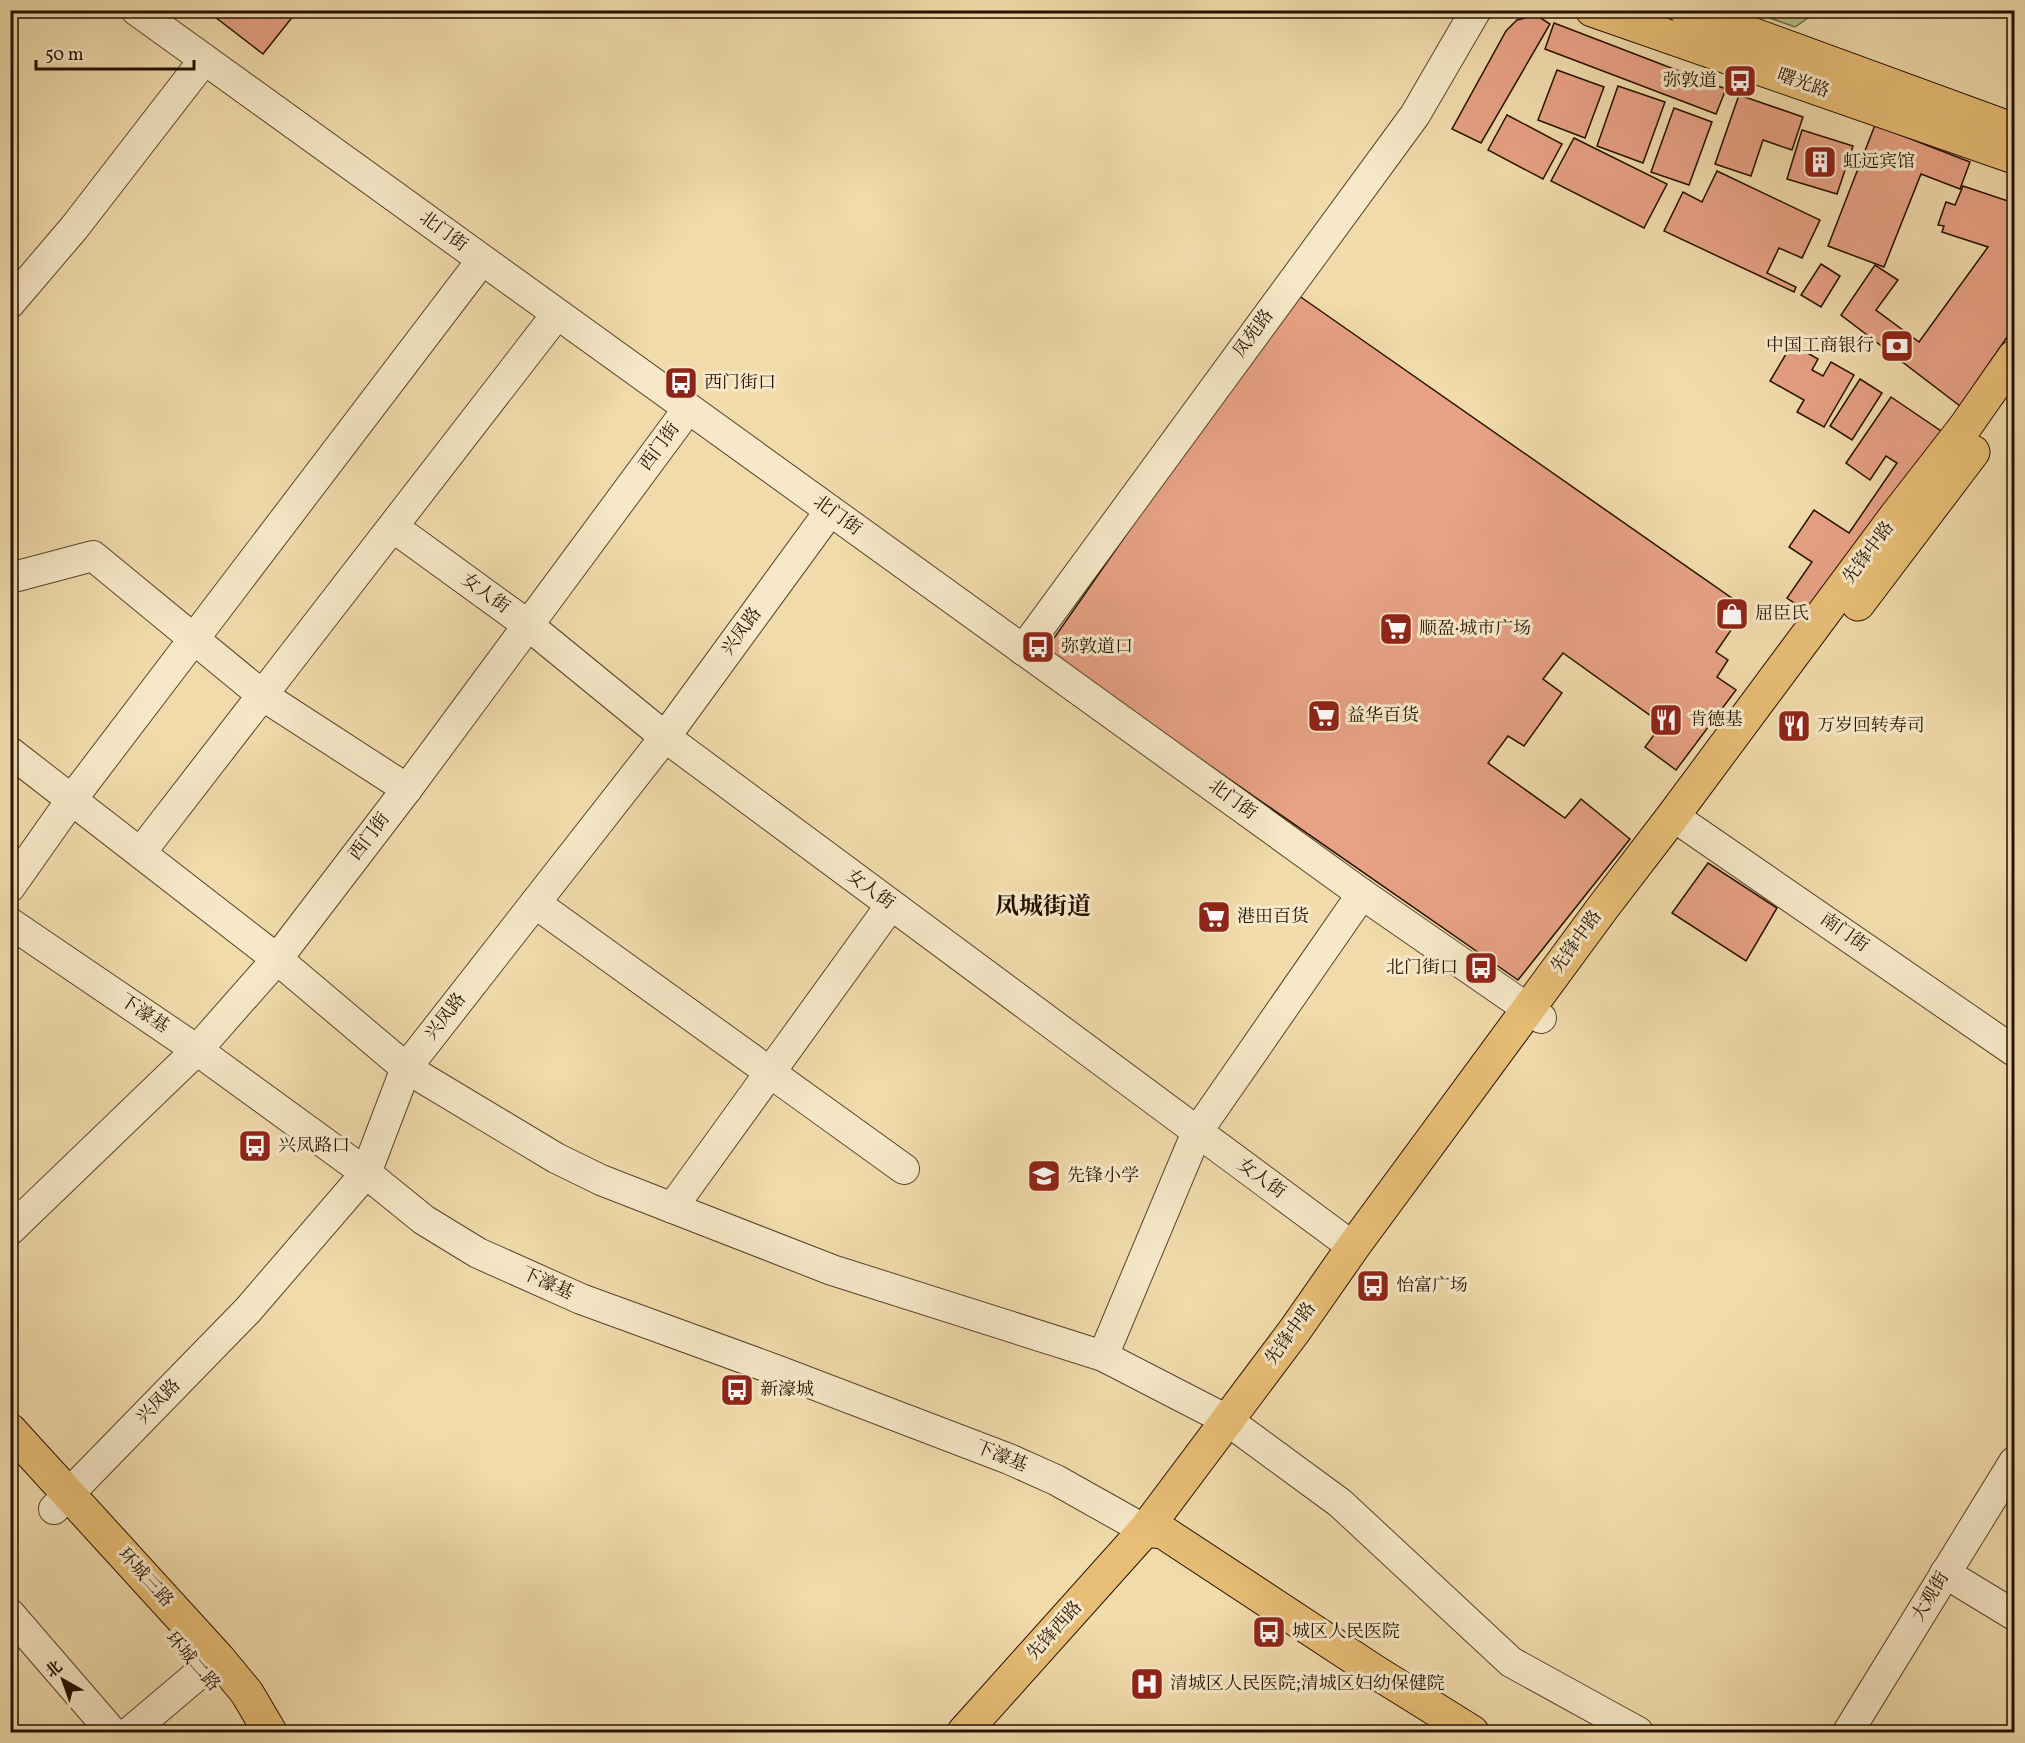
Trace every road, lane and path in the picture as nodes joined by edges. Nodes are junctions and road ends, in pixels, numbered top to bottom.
1 (136, 10) edge
2 (1476, 10) edge
3 (1592, 10) edge
4 (1686, 10) edge
5 (204, 60) junction
6 (2014, 129) edge
7 (2014, 158) edge
8 (482, 260) junction
9 (10, 303) edge
10 (557, 314) junction
11 (2014, 357) edge
12 (2014, 394) edge
13 (688, 409) junction
14 (830, 511) junction
15 (393, 527) junction
16 (10, 578) edge
17 (528, 626) junction
18 (194, 639) junction
19 (1023, 650) junction
20 (262, 695) junction
21 (665, 737) junction
22 (10, 752) edge
23 (407, 789) junction
24 (72, 799) junction
25 (1681, 820) junction
26 (141, 852) junction
27 (10, 886) edge
28 (1362, 894) junction
29 (535, 903) junction
30 (891, 905) junction
31 (10, 923) edge
32 (277, 959) junction
33 (1534, 1014) junction
34 (197, 1050) junction
35 (2014, 1051) edge
36 (406, 1068) junction
37 (770, 1072) junction
38 (1197, 1132) junction
39 (904, 1169) dead end
40 (366, 1173) junction
41 (672, 1208) junction
42 (10, 1230) edge
43 (1353, 1247) junction
44 (1103, 1356) junction
45 (1234, 1425) junction
46 (10, 1430) edge
47 (10, 1462) edge
48 (2014, 1462) edge
49 (62, 1502) junction
50 (1154, 1535) junction
51 (1945, 1573) junction
52 (10, 1614) edge
53 (2014, 1615) edge
54 (202, 1671) junction
55 (112, 1732) edge
56 (130, 1732) edge
57 (247, 1732) edge
58 (270, 1732) edge
59 (964, 1732) edge
60 (982, 1732) edge
61 (1449, 1732) edge
62 (1472, 1732) edge
63 (1638, 1732) edge
64 (1848, 1732) edge

1 - 5 street, 北门街
2 - 19 street, 凤苑路
3 - 7 main road, 曙光路
4 - 6 main road, 曙光路
5 - 8 street, 北门街
5 - 9 street
8 - 10 street, 北门街
8 - 18 street
10 - 13 street, 北门街
10 - 15 street
11 - 25 main road, 先锋中路
12 - 25 main road, 先锋中路
13 - 14 street, 北门街
13 - 17 street, 西门街
14 - 19 street, 北门街
14 - 21 street, 兴凤路
15 - 17 street, 女人街
15 - 20 street
16 - 18 street
17 - 21 street, 女人街
17 - 23 street, 西门街
18 - 20 street
18 - 24 street
19 - 28 street, 北门街
20 - 23 street
20 - 26 street
21 - 29 street, 兴凤路
21 - 30 street, 女人街
22 - 24 street
23 - 32 street, 西门街
24 - 26 street
24 - 27 street
25 - 33 main road, 先锋中路
25 - 35 street, 南门街
26 - 32 street
28 - 33 street, 北门街
28 - 38 street
29 - 36 street, 兴凤路
29 - 37 street
30 - 37 street
30 - 38 street, 女人街
31 - 34 street, 下濠基
32 - 34 street, 西门街
32 - 36 street
33 - 43 main road, 先锋中路
33 - 45 main road, 先锋中路
34 - 40 street, 下濠基
34 - 42 street, 西门街
36 - 40 street, 兴凤路
36 - 41 street
37 - 39 street
37 - 41 street
38 - 43 street, 女人街
38 - 44 street
40 - 49 street, 兴凤路
40 - 50 street, 下濠基
41 - 44 street
43 - 45 main road, 先锋中路
44 - 45 street
45 - 50 main road, 先锋中路
45 - 63 street
46 - 49 main road, 环城三路
47 - 49 main road, 环城二路
48 - 51 street, 大观街
49 - 54 main road, 环城二路
49 - 58 main road, 环城三路
50 - 59 main road, 先锋西路
50 - 60 main road, 先锋西路
50 - 61 main road, 下濠基
50 - 62 main road, 下濠基
51 - 53 street
51 - 64 street, 大观街
52 - 55 street
54 - 56 street
54 - 57 main road, 环城二路

